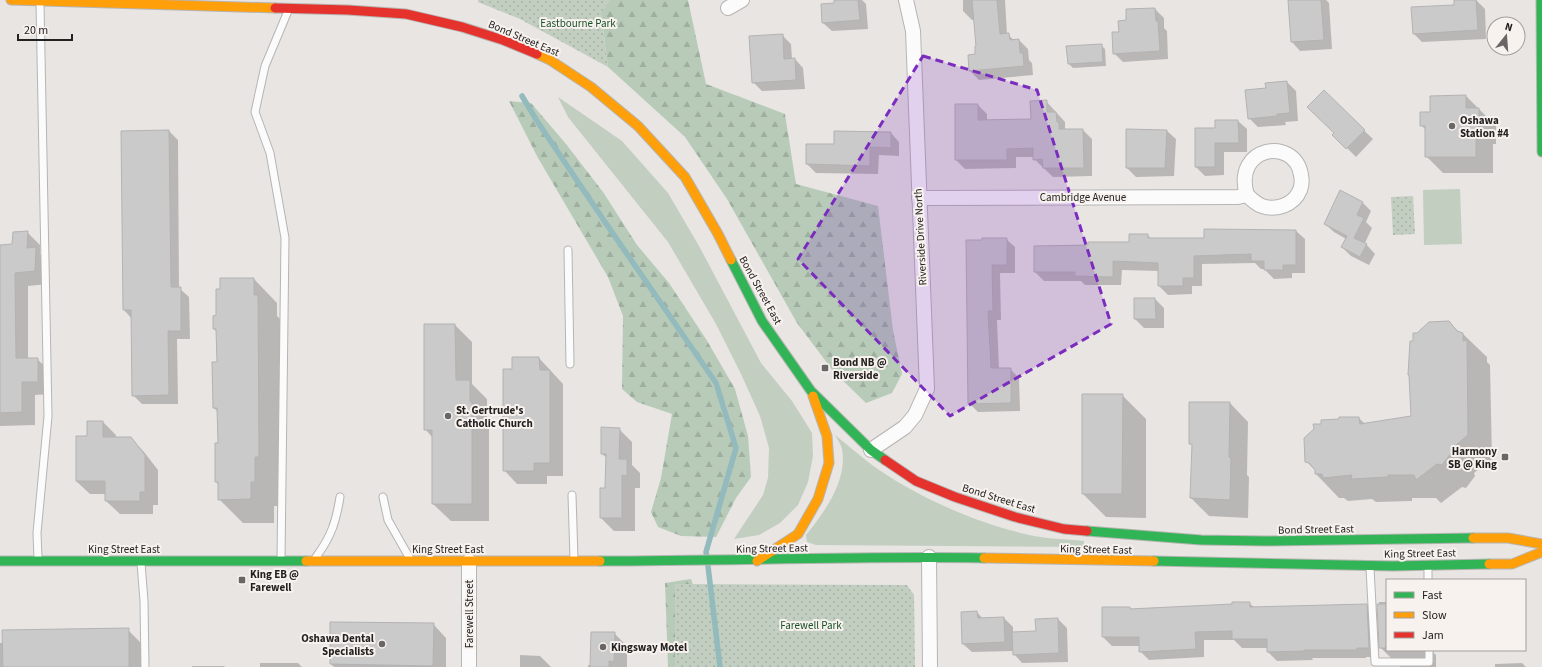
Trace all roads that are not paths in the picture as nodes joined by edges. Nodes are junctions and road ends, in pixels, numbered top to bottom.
1 (11, 0) edge
2 (742, 0) edge
3 (906, 0) edge
4 (1541, 0) edge
5 (40, 1) edge
6 (288, 8) junction
7 (728, 8) dead end
8 (1542, 138) edge
9 (1542, 152) edge
10 (1247, 195) junction
11 (919, 198) junction
12 (568, 250) dead end
13 (570, 364) dead end
14 (811, 391) junction
15 (871, 450) junction
16 (572, 495) dead end
17 (340, 497) dead end
18 (383, 497) dead end
19 (1542, 544) edge
20 (1542, 552) edge
21 (929, 557) junction
22 (0, 561) edge
23 (38, 561) junction
24 (140, 561) junction
25 (280, 561) junction
26 (314, 561) junction
27 (411, 561) junction
28 (469, 561) junction
29 (574, 561) junction
30 (757, 561) junction
31 (1428, 565) junction
32 (1370, 566) junction
33 (1428, 579) edge
34 (1428, 651) edge
35 (145, 667) edge
36 (469, 667) edge
37 (930, 667) edge

1 - 5 main road, Bond Street East
2 - 7 street
3 - 11 street, Riverside Drive North
4 - 8 main road
5 - 6 main road, Bond Street East
5 - 23 lane
6 - 14 main road, Bond Street East
6 - 25 lane
8 - 9 main road
10 - 10 street
10 - 11 street, Cambridge Avenue
11 - 15 street, Riverside Drive North
12 - 13 lane
14 - 15 main road, Bond Street East
14 - 30 main road
15 - 19 main road, Bond Street East
16 - 29 lane
17 - 26 lane
18 - 27 lane
20 - 31 main road, King Street East
21 - 30 main road, King Street East
21 - 32 main road, King Street East
21 - 37 street
22 - 23 main road, King Street East
23 - 24 main road, King Street East
24 - 25 main road, King Street East
24 - 35 lane
25 - 26 main road, King Street East
26 - 27 main road, King Street East
27 - 28 main road, King Street East
28 - 29 main road, King Street East
28 - 36 street, Farewell Street
29 - 30 main road, King Street East
31 - 32 main road, King Street East
31 - 33 lane
32 - 34 lane

